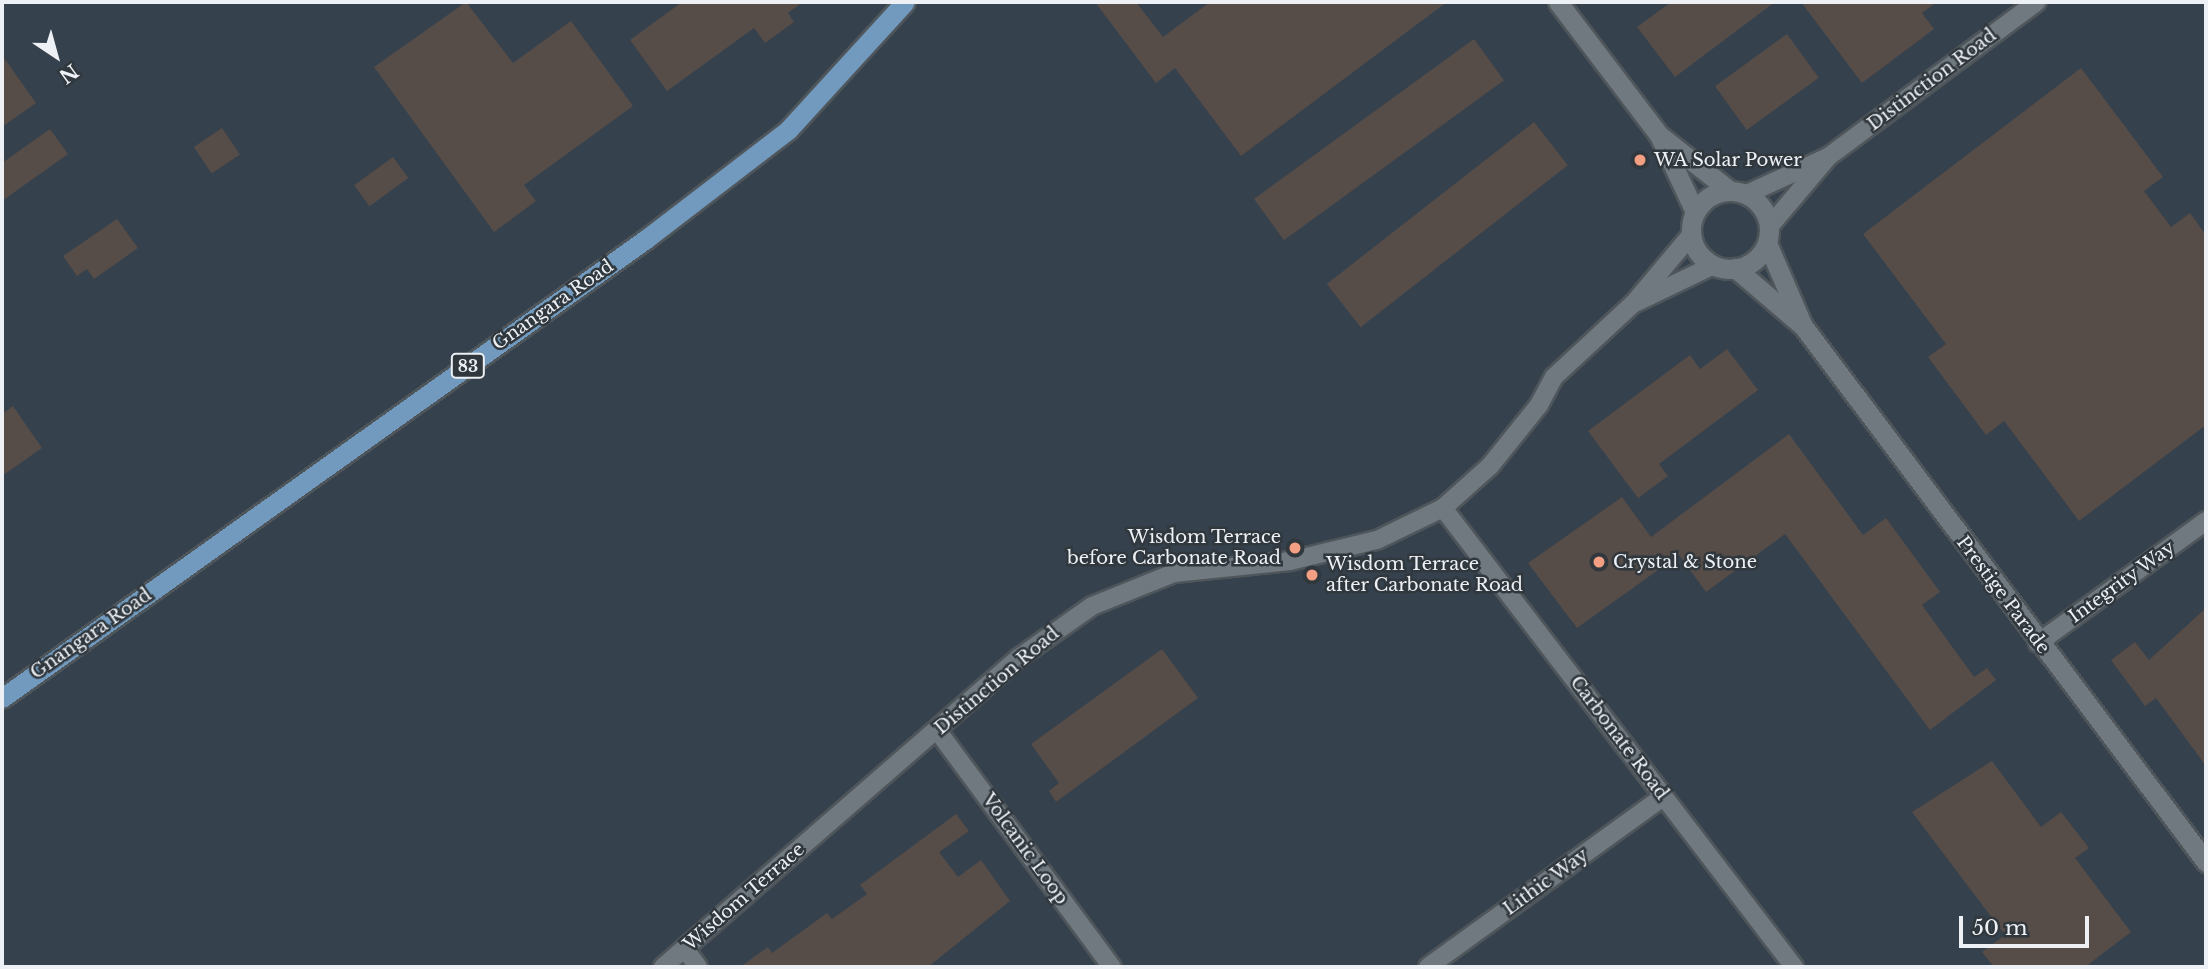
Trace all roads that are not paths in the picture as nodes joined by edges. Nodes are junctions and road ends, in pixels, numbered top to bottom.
1 (905, 2) edge
2 (1558, 2) edge
3 (2037, 2) edge
4 (1659, 135) junction
5 (1828, 157) junction
6 (1738, 192) junction
7 (1695, 212) junction
8 (1691, 235) junction
9 (1768, 235) junction
10 (1714, 265) junction
11 (1735, 268) junction
12 (1634, 303) junction
13 (1804, 326) junction
14 (1443, 508) junction
15 (2206, 521) edge
16 (2038, 642) junction
17 (2, 698) edge
18 (937, 730) junction
19 (1664, 796) junction
20 (825, 826) joint
21 (2206, 862) edge
22 (685, 948) junction
23 (663, 967) edge
24 (698, 967) edge
25 (1112, 967) edge
26 (1428, 967) edge
27 (1794, 967) edge

1 - 17 main road, Gnangara Road / 83
2 - 4 street
3 - 5 street, Distinction Road
4 - 6 street
4 - 7 street
5 - 6 street, Distinction Road
5 - 9 street, Distinction Road
6 - 7 street
6 - 9 street
7 - 8 street
8 - 10 street
8 - 12 street, Distinction Road
9 - 11 street
9 - 13 street, Prestige Parade
10 - 11 street
10 - 12 street, Distinction Road
11 - 13 street, Prestige Parade
12 - 14 street, Distinction Road
13 - 16 street, Prestige Parade
14 - 18 street, Distinction Road
14 - 19 street, Carbonate Road
15 - 16 street, Integrity Way
16 - 21 street, Prestige Parade
18 - 20 street, Distinction Road
18 - 25 street, Volcanic Loop
19 - 26 street, Lithic Way
19 - 27 street, Carbonate Road
20 - 22 street, Wisdom Terrace
22 - 23 street, Wisdom Terrace
22 - 24 street

